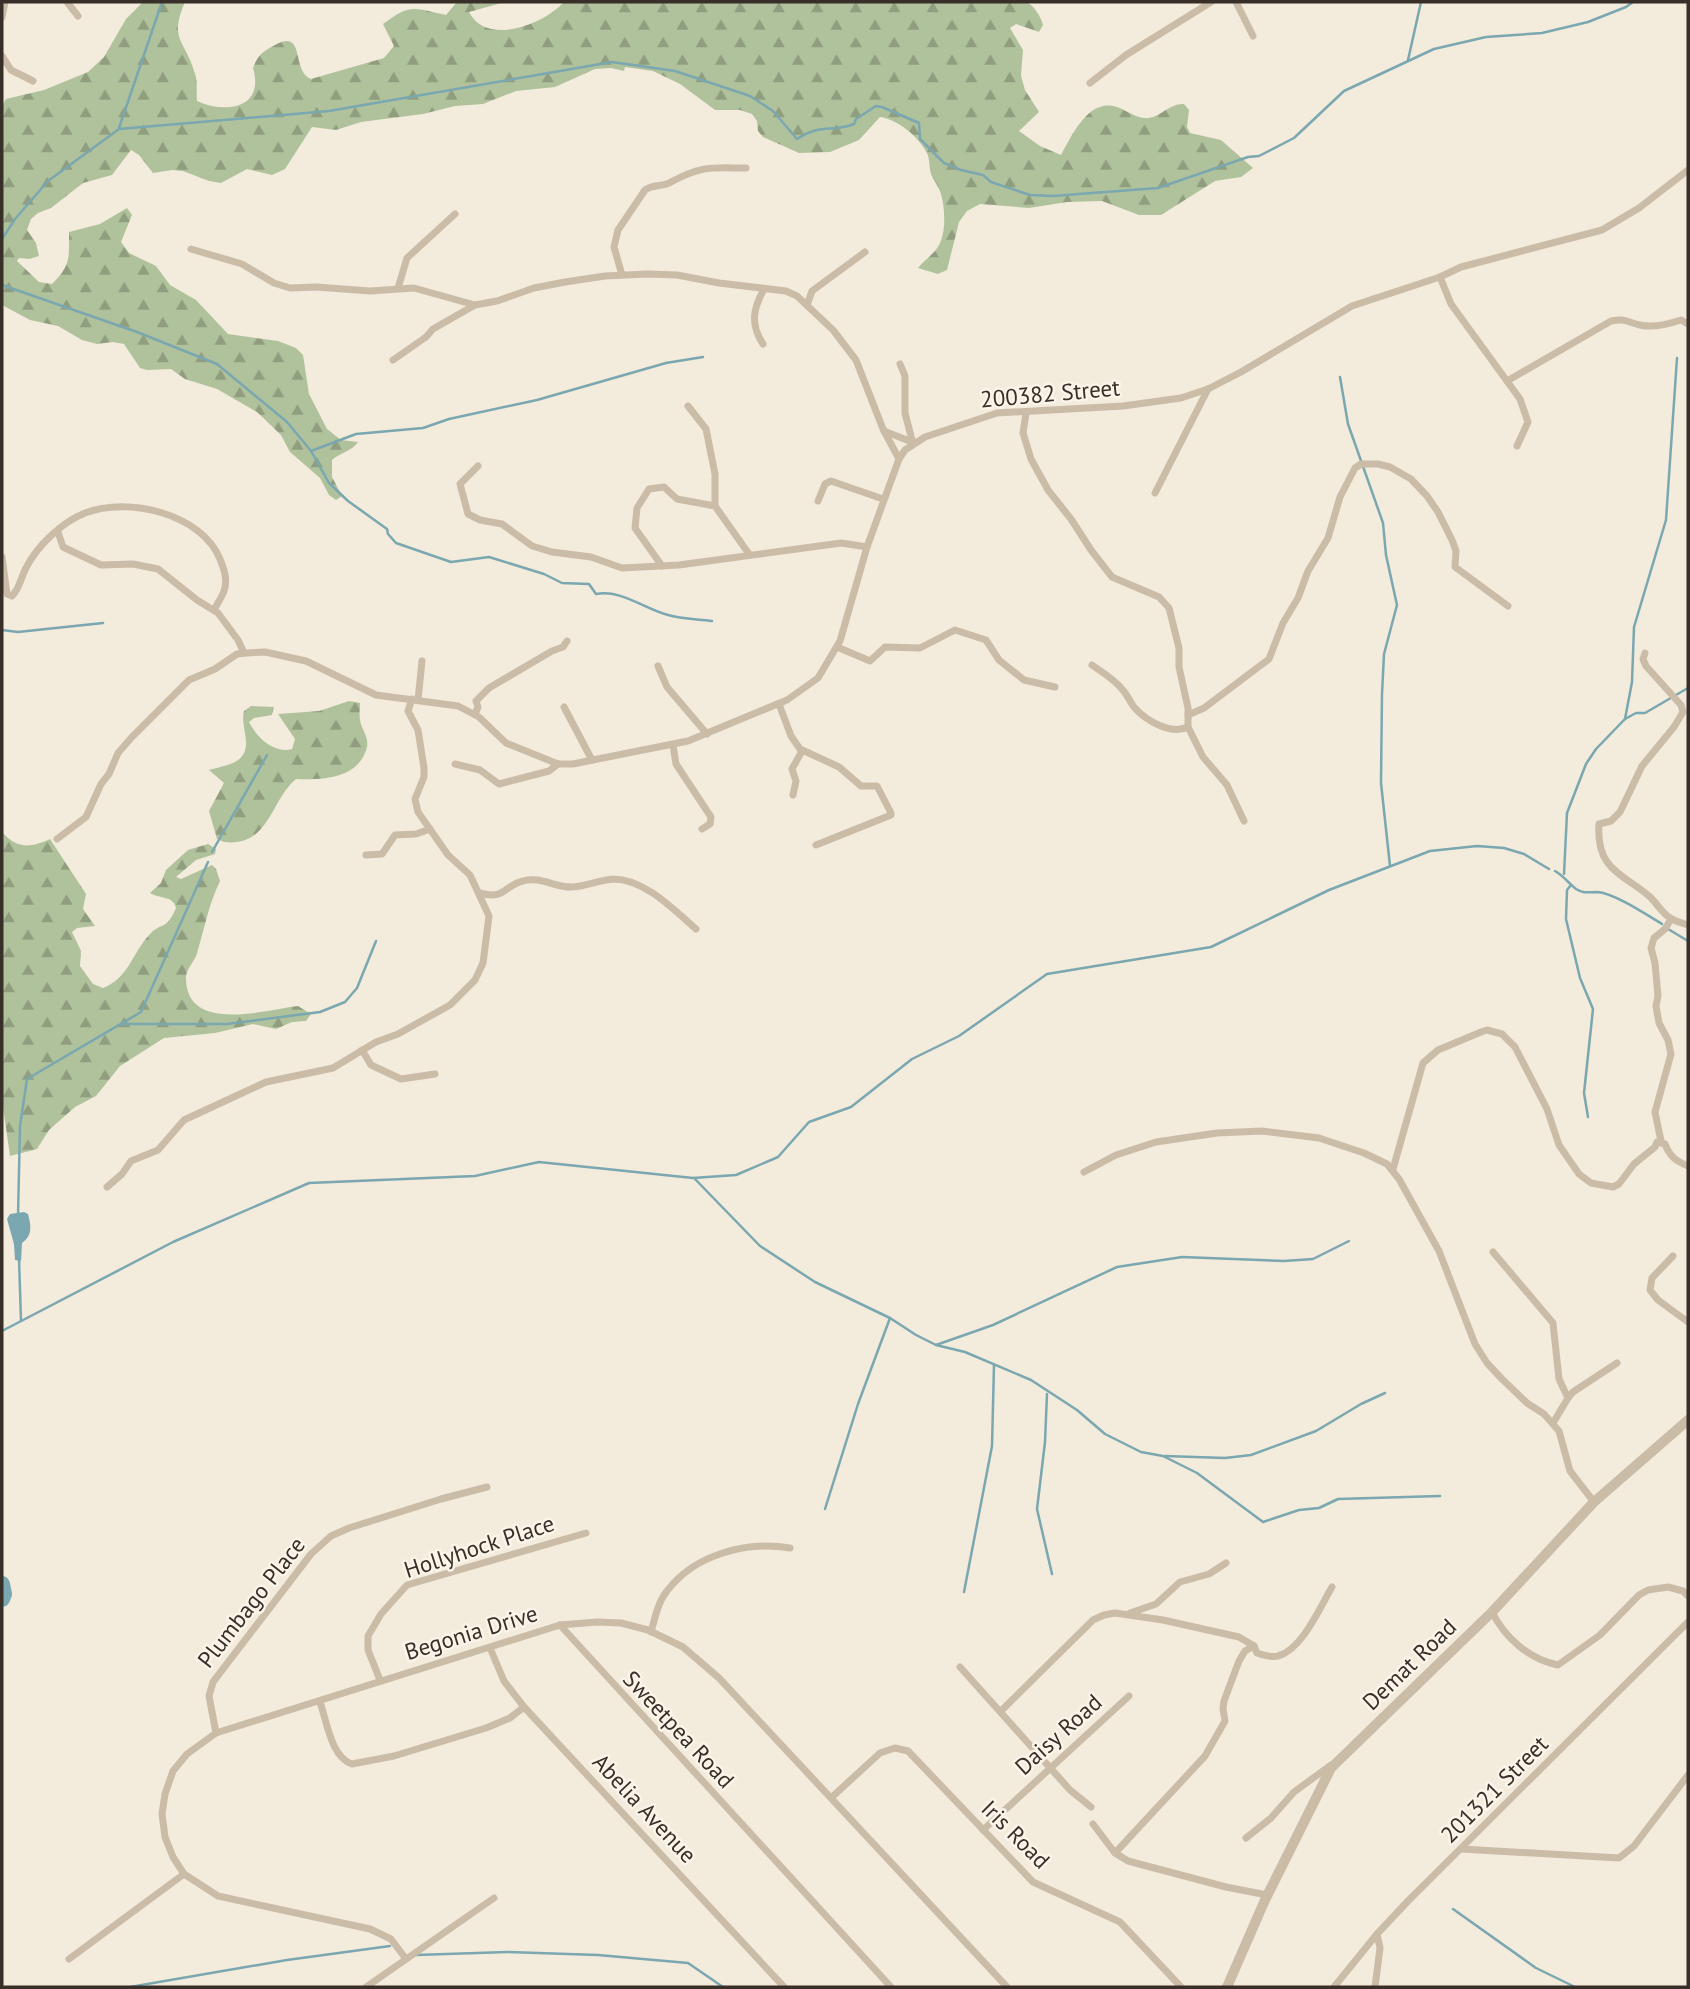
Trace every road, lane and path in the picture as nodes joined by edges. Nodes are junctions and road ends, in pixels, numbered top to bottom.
1 (5, 2) edge
2 (67, 2) edge
3 (1211, 2) edge
4 (1236, 2) edge
5 (78, 16) dead end
6 (2, 17) edge
7 (1253, 36) dead end
8 (2, 56) edge
9 (33, 81) dead end
10 (1090, 83) dead end
11 (746, 168) dead end
12 (1688, 170) edge
13 (455, 214) dead end
14 (191, 249) dead end
15 (865, 252) dead end
16 (622, 275) junction
17 (1440, 276) junction
18 (398, 288) junction
19 (764, 289) junction
20 (475, 304) junction
21 (807, 305) junction
22 (1688, 324) edge
23 (763, 344) dead end
24 (393, 360) dead end
25 (900, 364) dead end
26 (1507, 381) junction
27 (1208, 389) junction
28 (688, 406) dead end
29 (1026, 413) junction
30 (884, 432) junction
31 (912, 442) junction
32 (1517, 446) dead end
33 (899, 459) junction
34 (478, 466) dead end
35 (1155, 494) dead end
36 (883, 499) junction
37 (818, 501) dead end
38 (715, 506) junction
39 (58, 532) junction
40 (867, 547) junction
41 (749, 554) junction
42 (2, 557) edge
43 (662, 566) junction
44 (1508, 606) dead end
45 (214, 610) junction
46 (567, 641) dead end
47 (837, 647) junction
48 (244, 653) junction
49 (1645, 653) dead end
50 (422, 661) dead end
51 (1092, 665) dead end
52 (658, 666) dead end
53 (1055, 687) dead end
54 (415, 700) junction
55 (779, 704) junction
56 (564, 707) dead end
57 (475, 714) junction
58 (1188, 715) junction
59 (1188, 727) junction
60 (707, 734) junction
61 (673, 745) junction
62 (802, 751) junction
63 (592, 760) junction
64 (455, 764) dead end
65 (558, 764) junction
66 (793, 795) dead end
67 (1244, 821) dead end
68 (430, 829) junction
69 (702, 829) dead end
70 (57, 839) dead end
71 (816, 845) dead end
72 (366, 855) dead end
73 (479, 893) junction
74 (1671, 919) junction
75 (1688, 925) edge
76 (695, 929) dead end
77 (362, 1049) junction
78 (435, 1074) dead end
79 (1661, 1142) junction
80 (1688, 1166) edge
81 (1393, 1168) junction
82 (1084, 1172) dead end
83 (107, 1187) dead end
84 (1493, 1252) dead end
85 (1673, 1256) dead end
86 (1688, 1322) edge
87 (1617, 1363) dead end
88 (1568, 1398) junction
89 (1688, 1420) edge
90 (1553, 1423) junction
91 (487, 1487) dead end
92 (1594, 1502) junction
93 (586, 1533) dead end
94 (790, 1548) dead end
95 (1226, 1563) dead end
96 (1332, 1587) dead end
97 (1688, 1596) edge
98 (1492, 1612) junction
99 (1126, 1615) junction
100 (1688, 1623) edge
101 (560, 1625) junction
102 (651, 1632) junction
103 (1254, 1646) junction
104 (490, 1648) junction
105 (960, 1667) dead end
106 (380, 1680) junction
107 (1129, 1696) dead end
108 (320, 1702) junction
109 (524, 1707) junction
110 (1001, 1711) junction
111 (216, 1733) junction
112 (1338, 1760) junction
113 (1051, 1766) junction
114 (1688, 1775) edge
115 (832, 1797) junction
116 (1091, 1807) dead end
117 (1093, 1824) dead end
118 (983, 1829) junction
119 (1246, 1838) dead end
120 (1461, 1849) junction
121 (1115, 1853) junction
122 (184, 1874) junction
123 (1267, 1895) junction
124 (494, 1898) dead end
125 (1377, 1934) junction
126 (69, 1959) dead end
127 (406, 1959) junction
128 (366, 1987) edge
129 (784, 1987) edge
130 (891, 1987) edge
131 (1007, 1987) edge
132 (1181, 1987) edge
133 (1227, 1987) edge
134 (1334, 1987) edge
135 (1375, 1987) edge

1 - 6 street
2 - 5 street
3 - 10 street
4 - 7 street
8 - 9 street
11 - 16 street
12 - 17 street, 200382 Street
13 - 18 street
14 - 18 street
15 - 21 street
16 - 19 street
16 - 20 street
17 - 26 street
17 - 27 street, 200382 Street
18 - 20 street
19 - 21 street
19 - 23 street
20 - 24 street
21 - 30 street
22 - 26 street
25 - 31 street
26 - 32 street
27 - 29 street, 200382 Street
27 - 35 street
28 - 38 street
29 - 31 street, 200382 Street
29 - 58 street
30 - 31 street
30 - 33 street
31 - 33 street, 200382 Street
33 - 36 street, 200382 Street
34 - 43 street
36 - 37 street
36 - 40 street, 200382 Street
38 - 41 street
38 - 43 street
39 - 42 street
39 - 45 street
39 - 45 street
40 - 41 street
40 - 47 street, 200382 Street
41 - 43 street
44 - 58 street
45 - 48 street
46 - 57 street
47 - 53 street
47 - 55 street, 200382 Street
48 - 54 street
48 - 70 street
49 - 74 street
50 - 54 street
51 - 59 street
52 - 60 street
54 - 57 street
54 - 68 street
55 - 60 street, 200382 Street
55 - 62 street
56 - 63 street
57 - 65 street, 200382 Street
58 - 59 street
59 - 67 street
60 - 61 street, 200382 Street
61 - 63 street, 200382 Street
61 - 69 street
62 - 66 street
62 - 71 street
63 - 65 street, 200382 Street
64 - 65 street
68 - 72 street
68 - 73 street
73 - 76 street
73 - 77 street
74 - 75 street
74 - 79 street
77 - 78 street
77 - 83 street
79 - 80 street
79 - 81 street
81 - 82 street
81 - 90 street
84 - 88 street
85 - 86 street
87 - 88 street
88 - 90 street
89 - 92 street, Demat Road
90 - 92 street
91 - 111 street, Plumbago Place
92 - 98 street, Demat Road
93 - 106 street, Hollyhock Place
94 - 102 street
95 - 99 street
96 - 103 street
97 - 98 street
98 - 112 street, Demat Road
99 - 103 street
99 - 110 street
100 - 120 street, 201321 Street
101 - 102 street, Begonia Drive
101 - 104 street, Begonia Drive
101 - 130 street, Sweetpea Road
102 - 115 street, Begonia Drive
103 - 121 street
104 - 106 street, Begonia Drive
104 - 109 street, Abelia Avenue
105 - 110 street
106 - 108 street, Begonia Drive
107 - 113 street, Daisy Road
108 - 109 street
108 - 111 street, Begonia Drive
109 - 129 street, Abelia Avenue
110 - 113 street
111 - 122 street, Begonia Drive
112 - 119 street
112 - 123 street, Demat Road
113 - 116 street
113 - 118 street, Daisy Road
114 - 120 street
115 - 118 street, Iris Road
115 - 131 street, Begonia Drive
117 - 121 street
118 - 132 street, Iris Road
120 - 125 street, 201321 Street
121 - 123 street
122 - 126 street
122 - 127 street, Begonia Drive
123 - 133 street, Demat Road
124 - 127 street
125 - 134 street, 201321 Street
125 - 135 street
127 - 128 street

